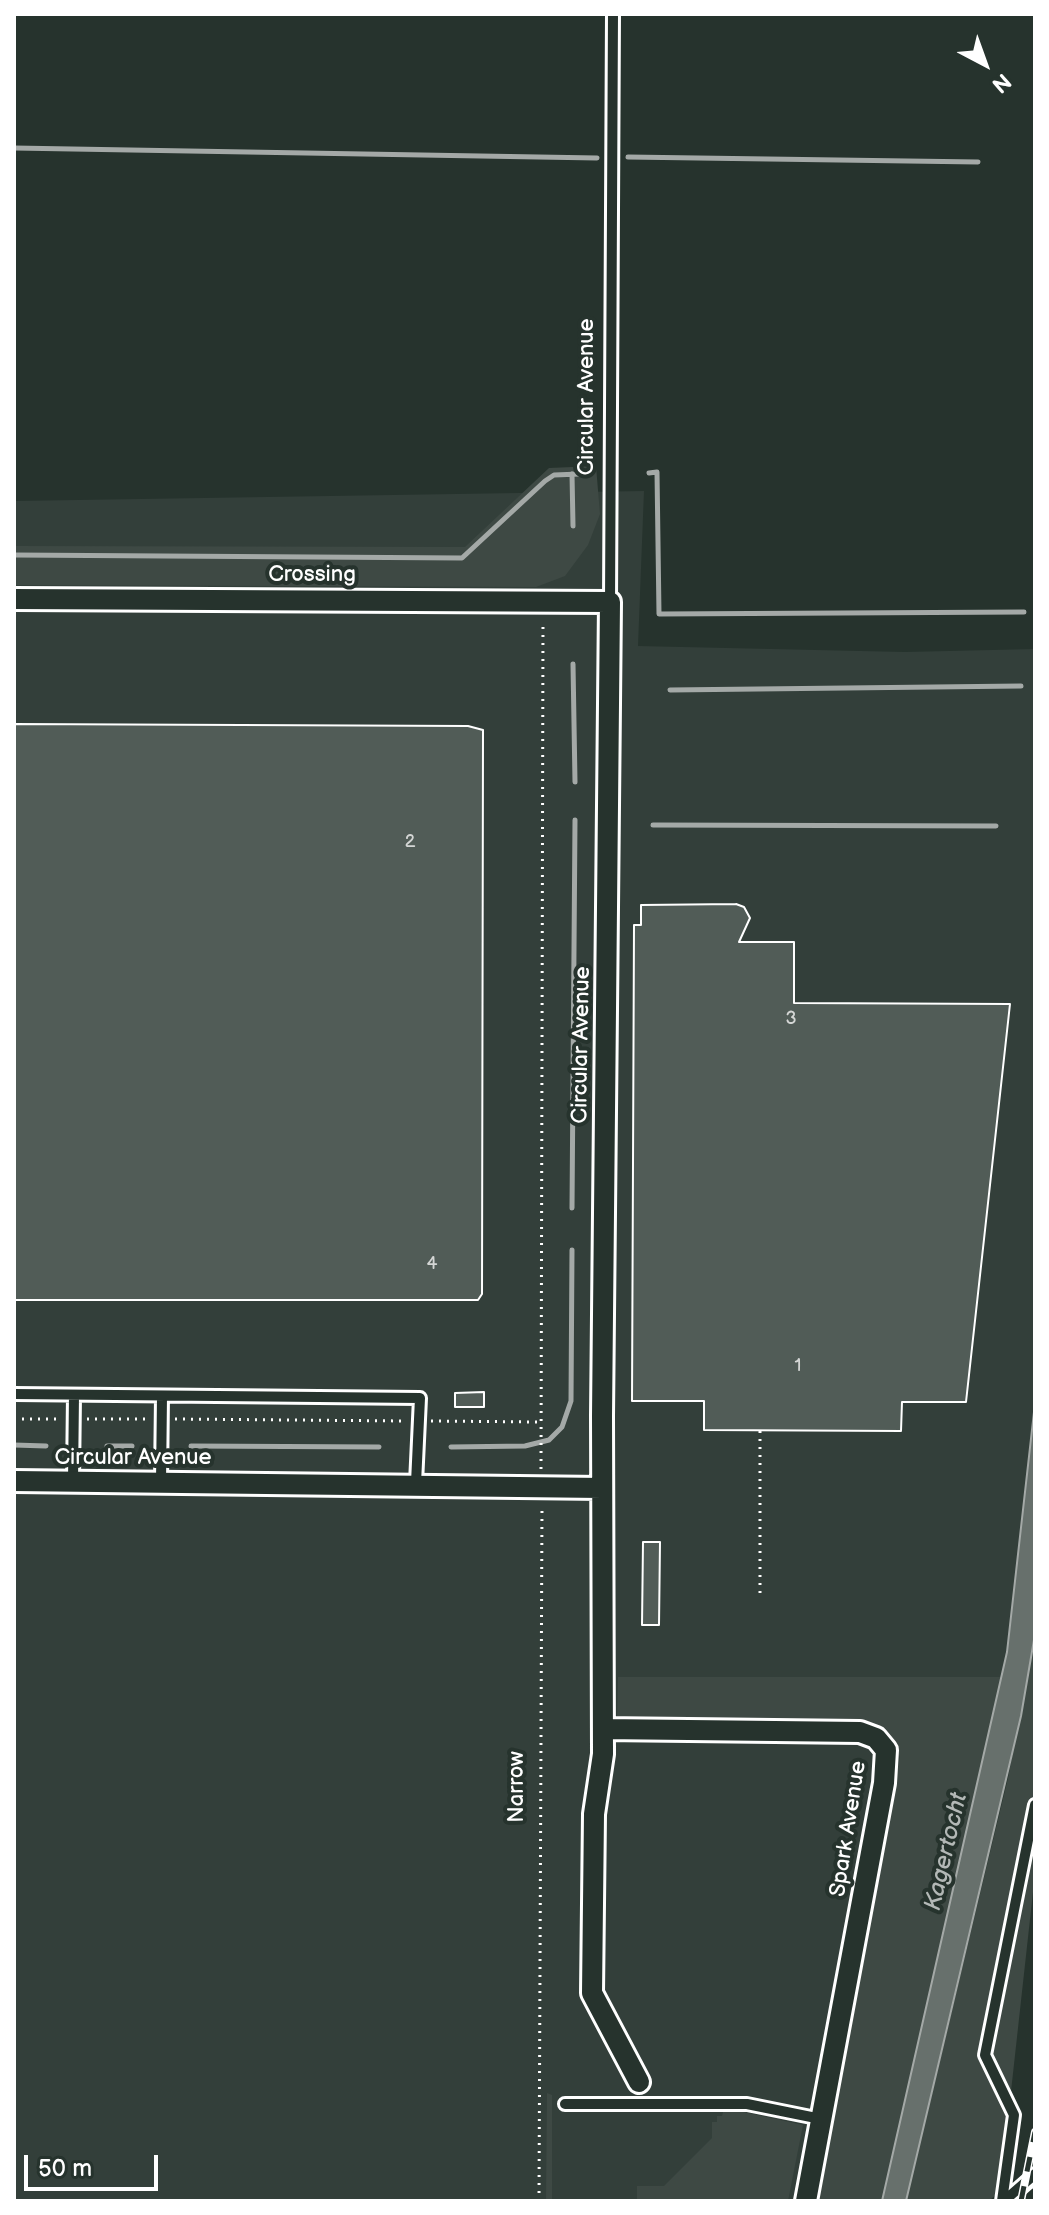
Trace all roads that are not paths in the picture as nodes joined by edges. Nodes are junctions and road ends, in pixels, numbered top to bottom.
1 (613, 14) edge
2 (14, 599) edge
3 (610, 602) junction
4 (14, 1394) edge
5 (74, 1395) junction
6 (162, 1396) junction
7 (14, 1481) edge
8 (73, 1481) junction
9 (161, 1482) junction
10 (416, 1483) junction
11 (602, 1488) junction
12 (603, 1729) junction
13 (1035, 1805) edge
14 (639, 2082) dead end
15 (565, 2104) dead end
16 (822, 2119) junction
17 (1035, 2174) edge
18 (1035, 2193) edge
19 (806, 2201) edge
20 (1003, 2201) edge
21 (1026, 2201) edge

1 - 3 lane, Circular Avenue
2 - 3 street, Crossing
3 - 11 street, Circular Avenue
4 - 5 lane
5 - 6 lane
5 - 8 lane
6 - 9 lane
6 - 10 lane
7 - 8 street, Circular Avenue
8 - 9 street, Circular Avenue
9 - 10 street, Circular Avenue
10 - 11 street, Circular Avenue
11 - 12 street
12 - 14 street
12 - 16 street, Spark Avenue
13 - 20 lane
15 - 16 lane
16 - 19 street, Spark Avenue
17 - 20 lane
18 - 21 lane

